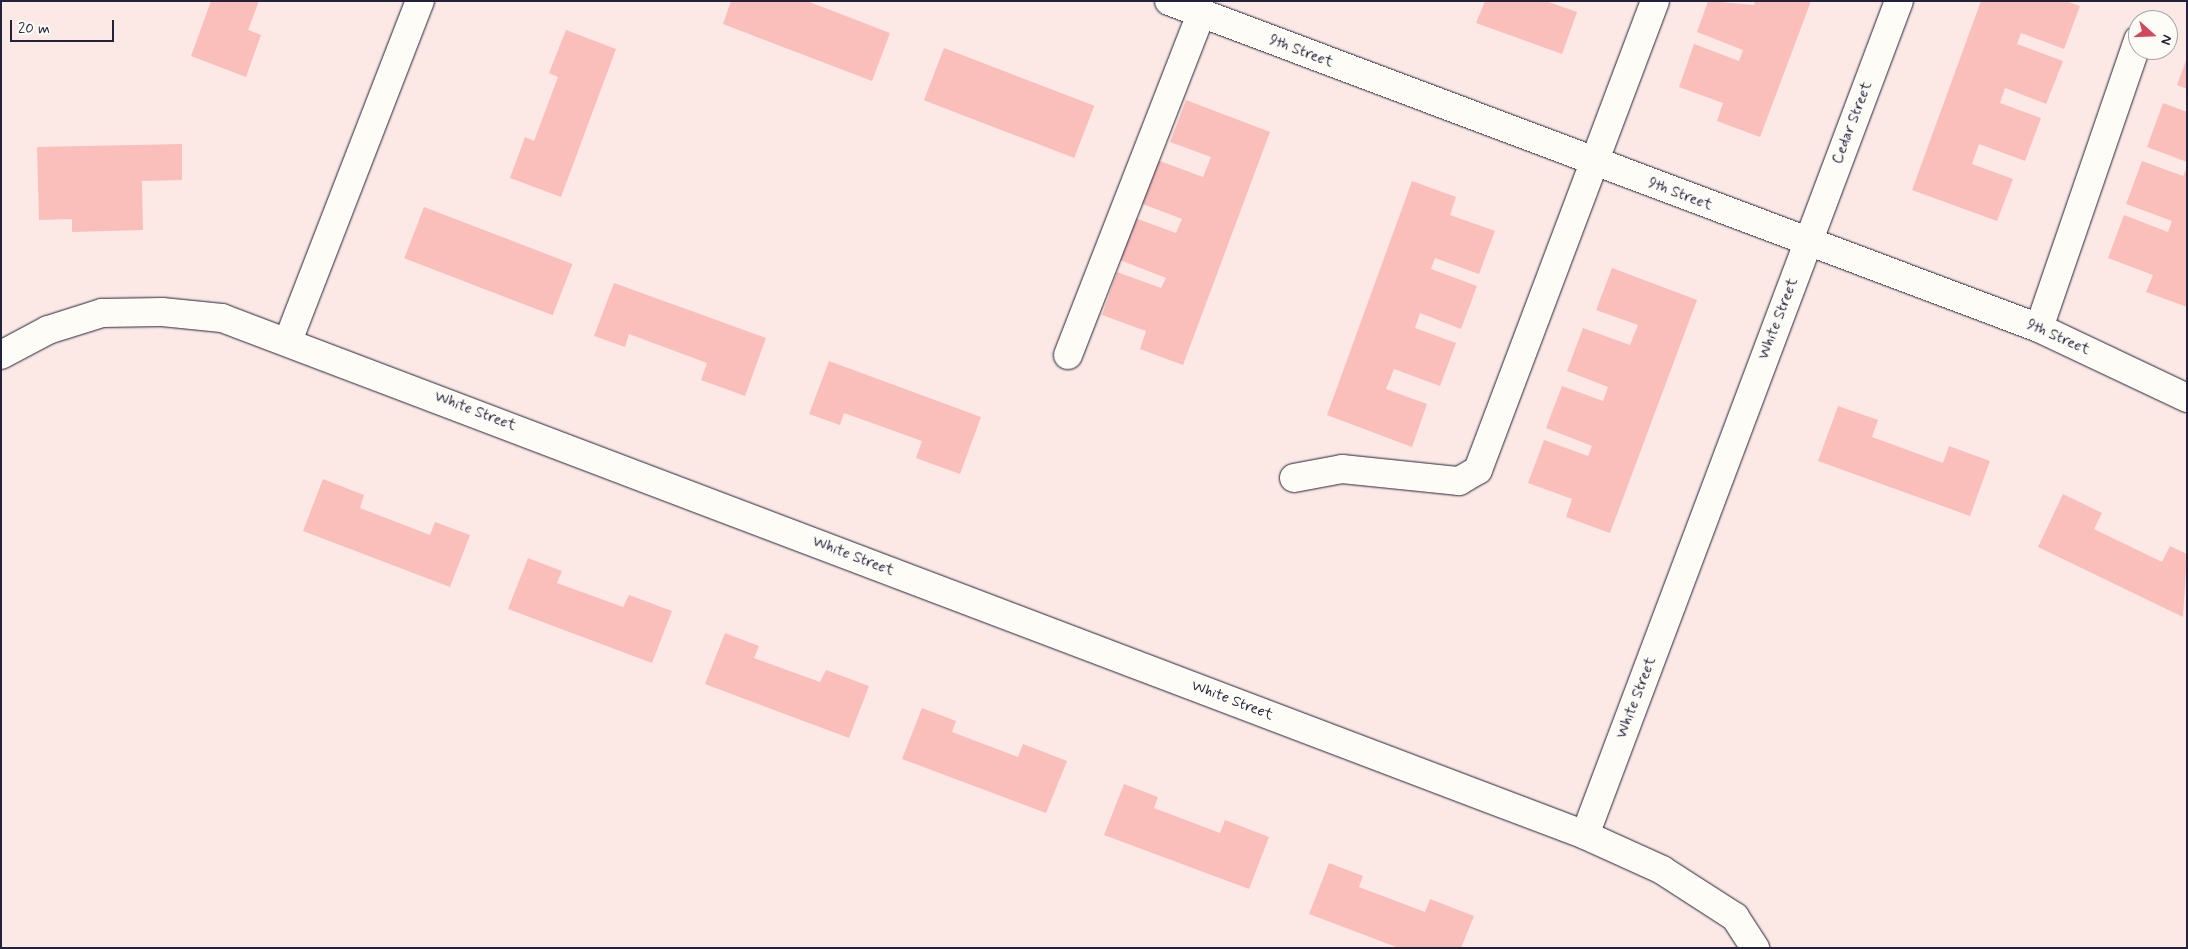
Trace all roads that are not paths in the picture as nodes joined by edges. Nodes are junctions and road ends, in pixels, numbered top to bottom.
1 (420, 1) edge
2 (1169, 1) edge
3 (1654, 1) edge
4 (1899, 1) edge
5 (1201, 14) junction
6 (2131, 60) edge
7 (1592, 162) junction
8 (1807, 244) junction
9 (2039, 328) junction
10 (288, 341) junction
11 (1, 355) edge
12 (1068, 355) dead end
13 (2187, 398) edge
14 (1294, 478) dead end
15 (1585, 835) junction
16 (1755, 948) edge

1 - 10 street
2 - 5 street, 9th Street
3 - 7 street
4 - 8 street, Cedar Street
5 - 7 street, 9th Street
5 - 12 street
6 - 9 street
7 - 8 street, 9th Street
7 - 14 street
8 - 9 street, 9th Street
8 - 15 street, White Street
9 - 13 street, 9th Street
10 - 11 street, White Street
10 - 15 street, White Street
15 - 16 street

